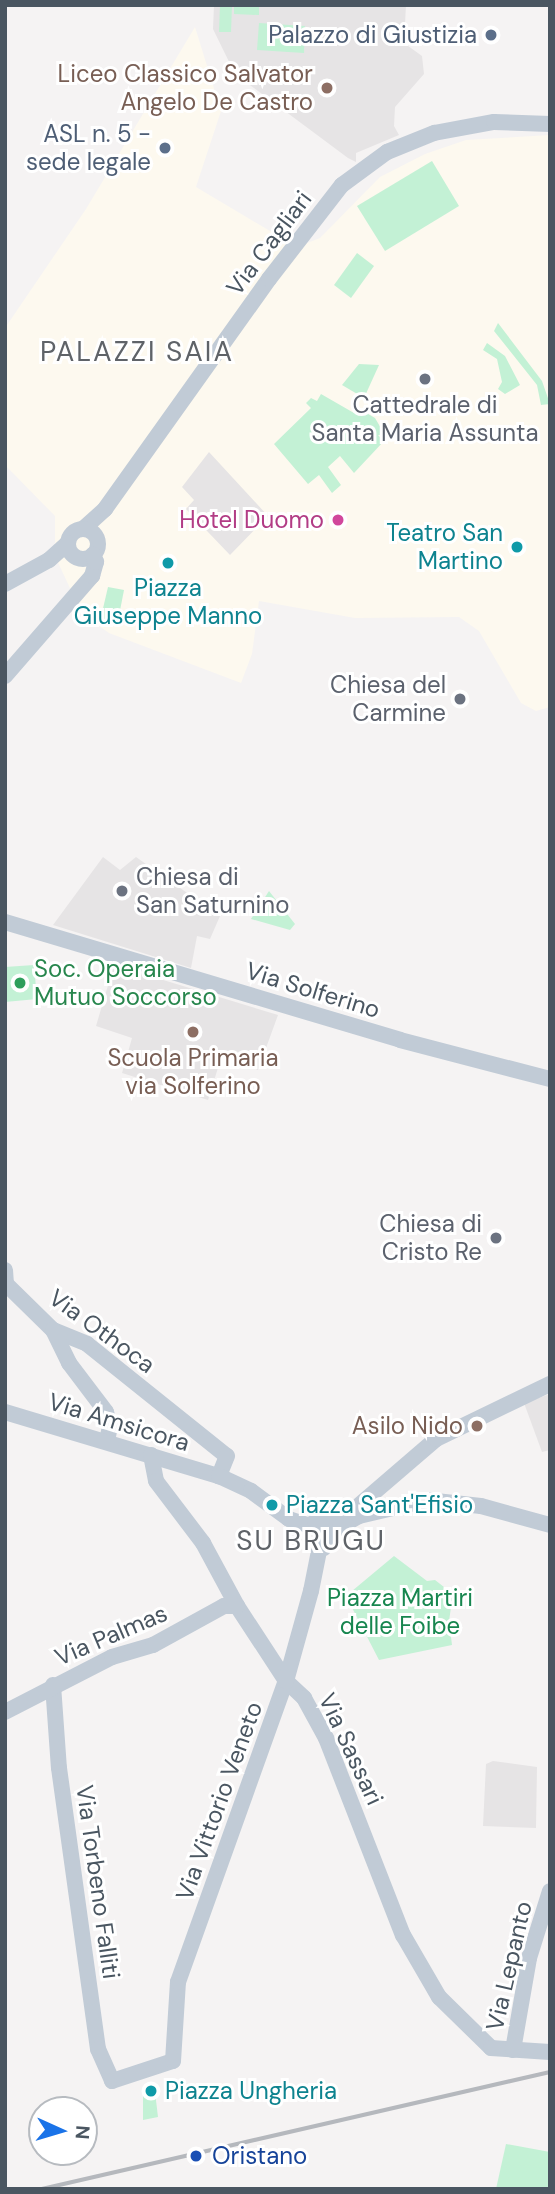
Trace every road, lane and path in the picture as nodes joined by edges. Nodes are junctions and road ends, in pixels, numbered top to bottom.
1 (550, 124) edge
2 (104, 511) junction
3 (83, 529) junction
4 (97, 539) junction
5 (79, 553) junction
6 (5, 584) edge
7 (5, 676) edge
8 (5, 914) edge
9 (5, 922) edge
10 (25, 926) junction
11 (550, 1079) edge
12 (5, 1270) edge
13 (53, 1330) junction
14 (550, 1384) edge
15 (5, 1412) edge
16 (107, 1441) junction
17 (151, 1455) junction
18 (219, 1476) junction
19 (356, 1512) junction
20 (550, 1525) edge
21 (329, 1527) junction
22 (237, 1606) junction
23 (286, 1681) junction
24 (53, 1685) junction
25 (5, 1712) edge
26 (550, 1891) edge
27 (513, 2050) junction
28 (550, 2052) edge
29 (112, 2081) joint

1 - 2 street, Via Cagliari
2 - 3 street, Via Cagliari
2 - 4 street, Via Cagliari
3 - 4 street
3 - 5 street, Via Cagliari
4 - 5 street, Via Cagliari
5 - 6 street
5 - 7 street
8 - 10 street, Via Solferino
9 - 10 street, Via Solferino
10 - 11 street, Via Solferino
12 - 13 street, Via Othoca
13 - 16 street
13 - 18 street, Via Othoca
14 - 19 street
15 - 16 street, Via Amsicora
16 - 17 street, Via Amsicora
17 - 18 street, Via Amsicora
17 - 22 street, Via Sassari
18 - 21 street
19 - 20 street
19 - 21 street
21 - 23 street, Via Vittorio Veneto
22 - 23 street, Via Sassari
22 - 24 street, Via Palmas
23 - 27 street, Via Sassari
23 - 29 street, Via Vittorio Veneto
24 - 25 street, Via Palmas
24 - 29 street, Via Torbeno Falliti
26 - 27 street, Via Lepanto
27 - 28 street, Via Sassari

